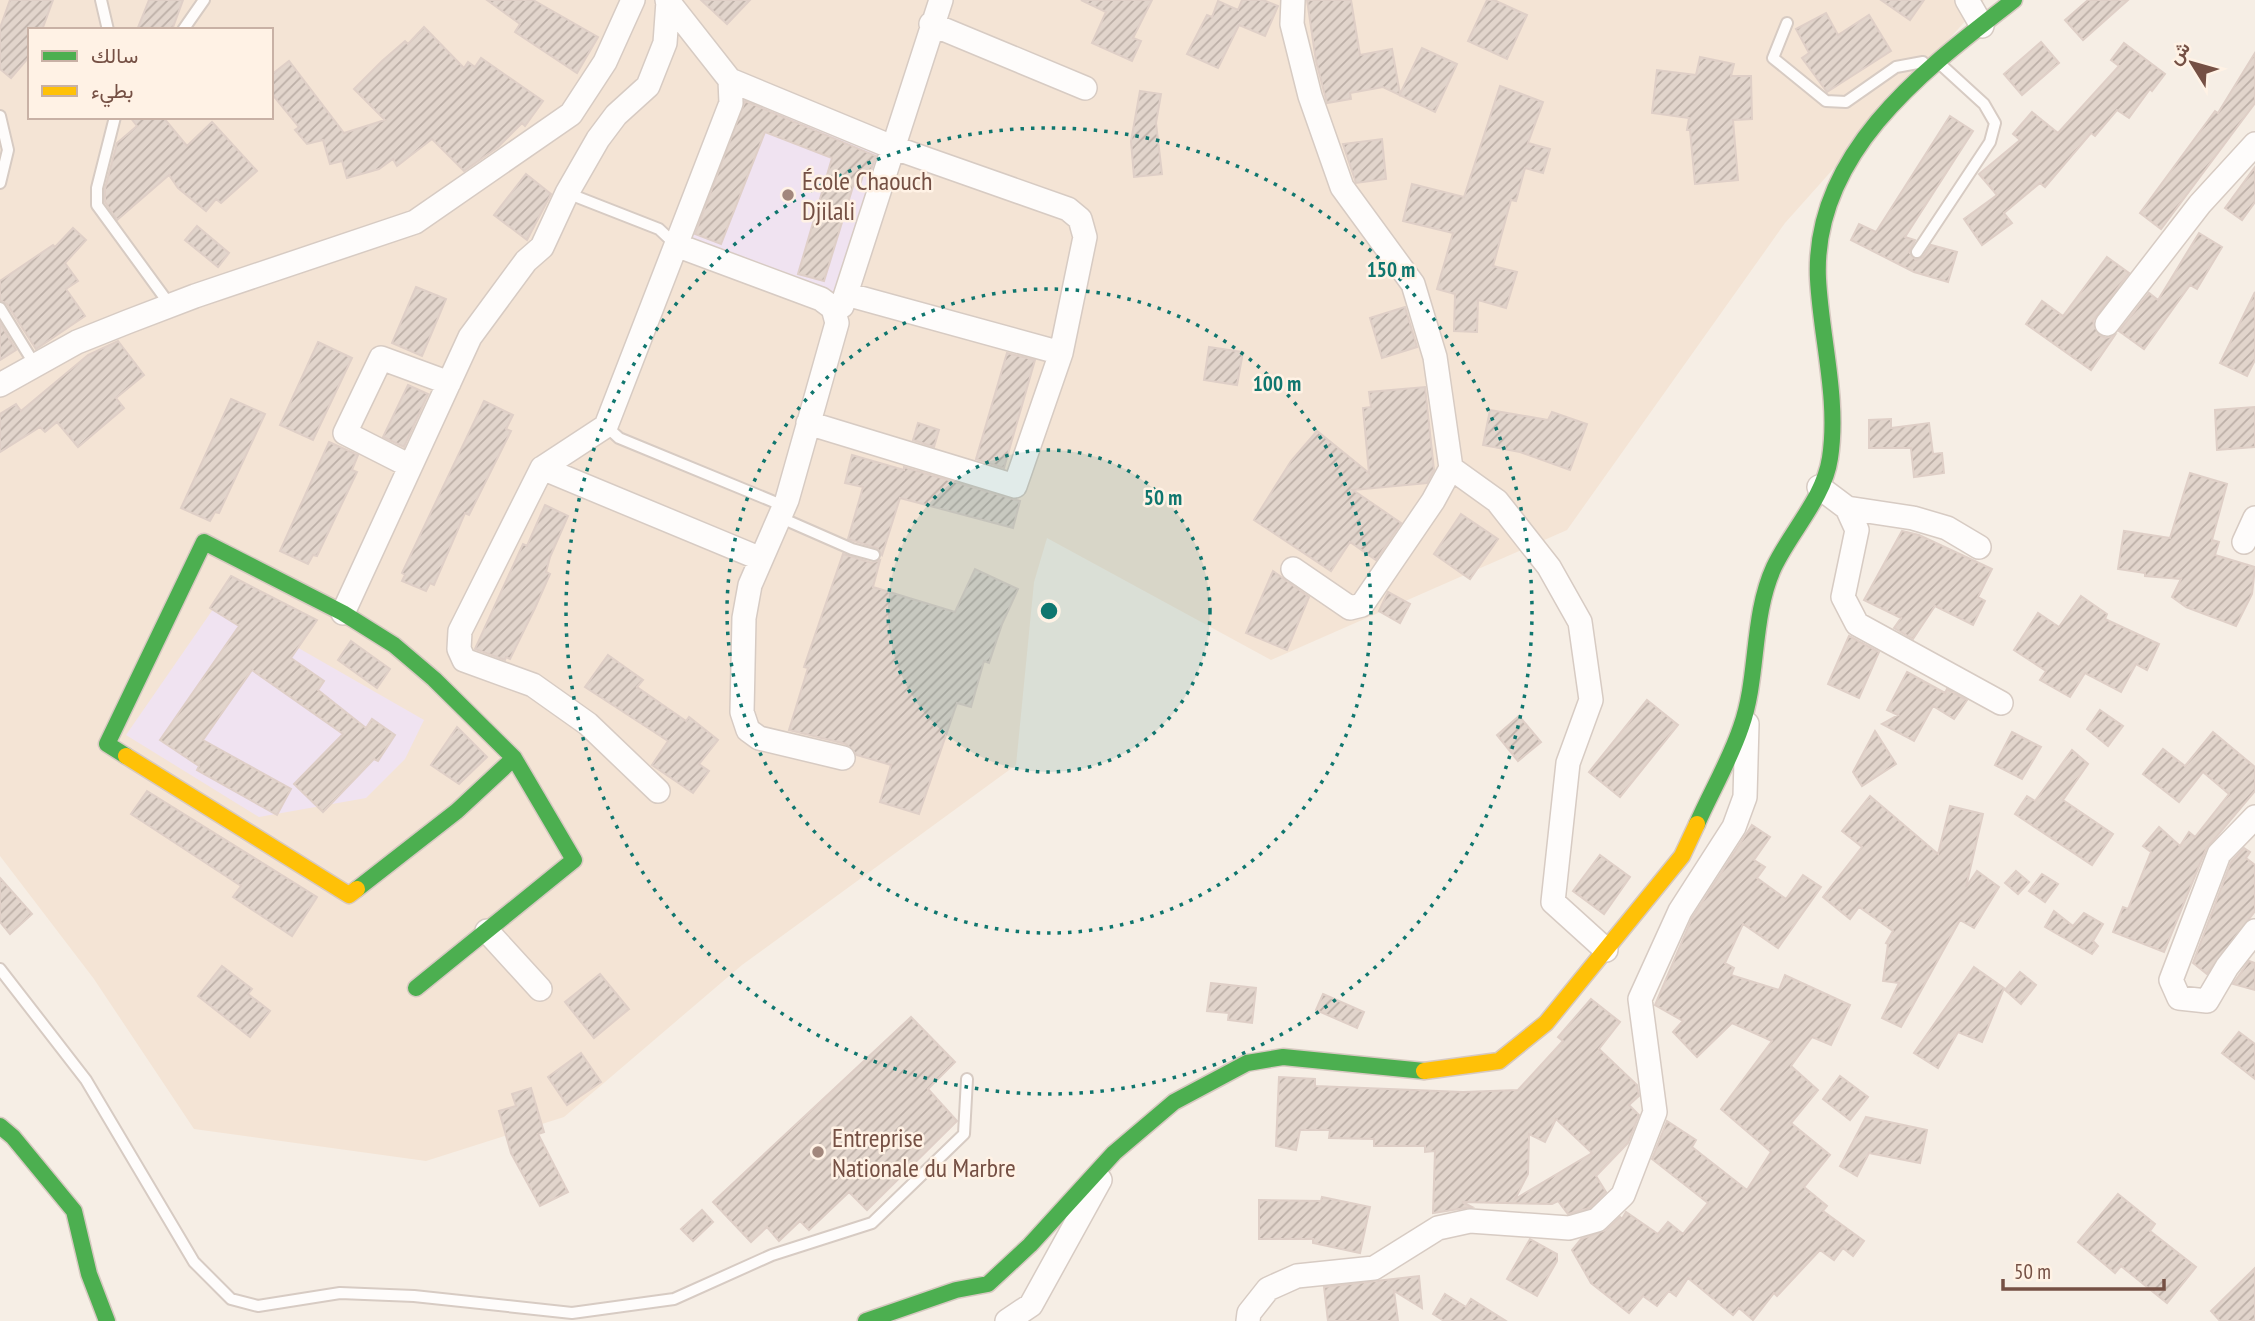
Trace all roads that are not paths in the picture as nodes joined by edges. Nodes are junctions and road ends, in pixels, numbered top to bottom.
1 (100, 0) edge
2 (204, 0) edge
3 (633, 0) edge
4 (667, 0) edge
5 (941, 0) edge
6 (1293, 0) edge
7 (1967, 0) edge
8 (2014, 0) edge
9 (1787, 23) dead end
10 (932, 24) junction
11 (1982, 26) junction
12 (107, 28) edge
13 (184, 28) edge
14 (1936, 60) junction
15 (730, 80) junction
16 (1085, 88) dead end
17 (0, 116) edge
18 (114, 119) edge
19 (2255, 144) edge
20 (892, 147) junction
21 (0, 183) edge
22 (567, 193) junction
23 (676, 245) junction
24 (1917, 252) dead end
25 (846, 294) junction
26 (170, 305) junction
27 (0, 308) edge
28 (837, 323) junction
29 (2107, 324) dead end
30 (1061, 353) junction
31 (35, 365) junction
32 (449, 383) junction
33 (0, 385) edge
34 (808, 424) junction
35 (606, 426) junction
36 (410, 466) junction
37 (542, 468) junction
38 (1451, 468) junction
39 (1819, 487) junction
40 (1847, 508) junction
41 (782, 511) junction
42 (2255, 518) edge
43 (2244, 542) dead end
44 (1979, 547) dead end
45 (874, 555) dead end
46 (761, 559) junction
47 (1293, 569) dead end
48 (343, 613) junction
49 (1747, 702) junction
50 (2001, 703) dead end
51 (514, 758) junction
52 (843, 758) dead end
53 (658, 791) dead end
54 (2255, 817) edge
55 (487, 931) junction
56 (2255, 931) edge
57 (1606, 950) junction
58 (0, 969) edge
59 (416, 988) dead end
60 (540, 989) dead end
61 (967, 1079) dead end
62 (0, 1126) edge
63 (1114, 1153) junction
64 (107, 1321) edge
65 (866, 1321) edge
66 (1007, 1321) edge
67 (1248, 1321) edge

1 - 12 lane
2 - 13 lane
3 - 26 street
4 - 15 street
4 - 22 street
5 - 10 street
6 - 38 street
7 - 11 street
8 - 11 main road
9 - 14 lane
10 - 16 street
10 - 20 street
11 - 14 main road
14 - 24 lane
14 - 39 main road
15 - 20 street
15 - 23 street
17 - 21 lane
18 - 26 lane
19 - 29 street
20 - 25 street
20 - 30 street
22 - 23 lane
22 - 32 street
23 - 28 street
23 - 35 street
25 - 28 street
25 - 30 street
26 - 31 street
27 - 31 lane
28 - 34 street
30 - 34 street
31 - 33 street
32 - 36 street
32 - 36 street
34 - 41 street
35 - 37 street
35 - 41 lane
36 - 48 street
37 - 46 street
37 - 53 street
38 - 47 street
38 - 57 street
39 - 40 street
39 - 49 main road
40 - 44 street
40 - 50 street
41 - 45 lane
41 - 46 street
42 - 43 street
46 - 52 street
48 - 51 main road
48 - 51 main road
49 - 57 main road
49 - 67 street
51 - 55 main road
54 - 56 street
55 - 59 main road
55 - 60 street
57 - 63 main road
58 - 61 lane
62 - 64 main road
63 - 65 main road
63 - 66 street

